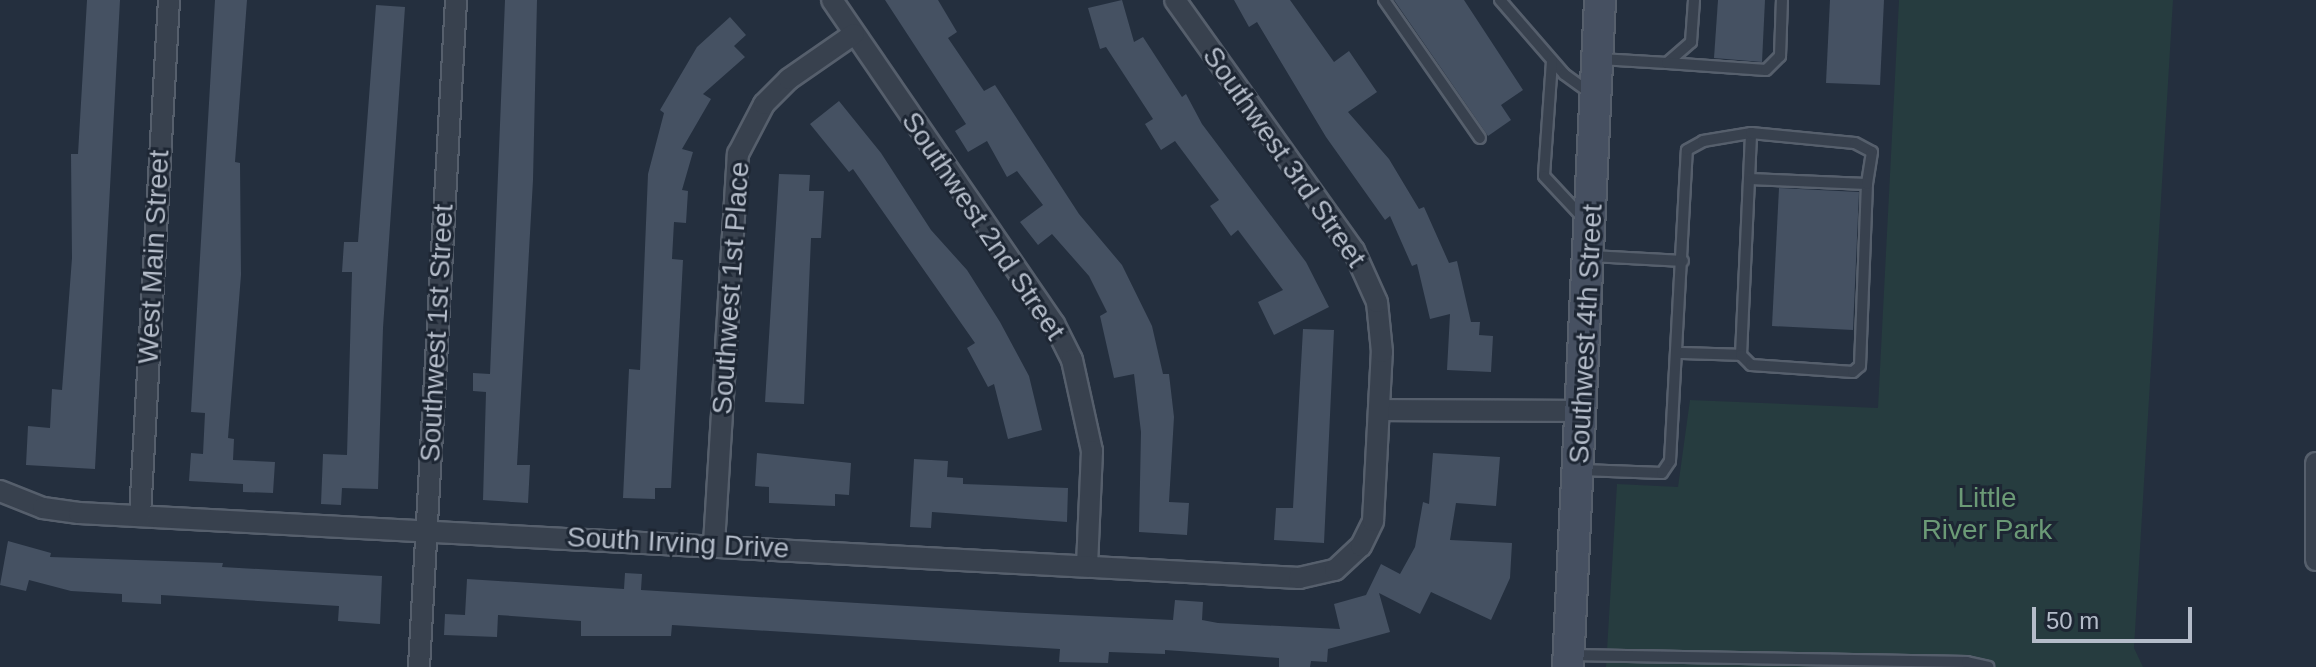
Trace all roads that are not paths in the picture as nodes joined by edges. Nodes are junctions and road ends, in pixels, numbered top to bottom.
1 (169, 0) edge
2 (456, 0) edge
3 (832, 0) edge
4 (1175, 0) edge
5 (1384, 0) edge
6 (1500, 0) edge
7 (1600, 0) edge
8 (1694, 0) edge
9 (1782, 0) edge
10 (854, 34) junction
11 (1598, 59) junction
12 (1552, 61) junction
13 (1667, 63) junction
14 (1596, 98) junction
15 (1751, 133) junction
16 (1480, 138) dead end
17 (1749, 179) junction
18 (1867, 184) junction
19 (1590, 241) junction
20 (1683, 261) junction
21 (1679, 353) junction
22 (1741, 355) junction
23 (1379, 410) junction
24 (1583, 411) junction
25 (2316, 463) edge
26 (1580, 469) junction
27 (0, 491) edge
28 (140, 515) junction
29 (427, 532) junction
30 (714, 544) junction
31 (1354, 556) joint
32 (2316, 560) edge
33 (1087, 565) junction
34 (1568, 661) edge
35 (419, 667) edge
36 (1988, 667) edge

1 - 28 street, West Main Street
2 - 29 street, Southwest 1st Street
3 - 10 street, Southwest 2nd Street
4 - 23 street, Southwest 3rd Street
5 - 16 lane
6 - 12 lane
7 - 11 main road, Southwest 4th Street
8 - 13 lane
9 - 13 lane
10 - 30 street, Southwest 1st Place
10 - 33 street, Southwest 2nd Street
11 - 13 lane
11 - 14 main road, Southwest 4th Street
12 - 14 lane
12 - 19 lane
14 - 19 main road, Southwest 4th Street
15 - 17 lane
15 - 18 lane
15 - 20 lane
17 - 18 lane
17 - 22 lane
18 - 22 lane
19 - 20 lane
19 - 24 main road, Southwest 4th Street
20 - 21 lane
21 - 22 lane
21 - 26 lane
23 - 24 street
23 - 31 street, Southwest 3rd Street
24 - 26 main road, Southwest 4th Street
25 - 32 street
26 - 34 main road, Southwest 4th Street
27 - 28 street, South Irving Drive
28 - 29 street, South Irving Drive
29 - 30 street, South Irving Drive
29 - 35 street, Southwest 1st Street
30 - 33 street, South Irving Drive
31 - 33 street, South Irving Drive
34 - 36 lane

